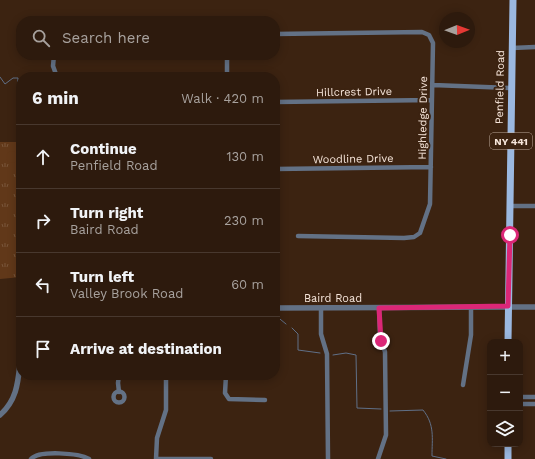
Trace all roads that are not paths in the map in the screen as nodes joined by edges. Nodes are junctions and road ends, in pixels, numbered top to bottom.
1 (512, 0) edge
2 (280, 34) edge
3 (512, 48) junction
4 (535, 48) edge
5 (53, 60) edge
6 (228, 60) edge
7 (55, 72) edge
8 (227, 72) edge
9 (433, 86) junction
10 (511, 88) junction
11 (432, 100) junction
12 (280, 102) edge
13 (431, 168) junction
14 (280, 169) edge
15 (510, 206) junction
16 (535, 206) edge
17 (298, 236) dead end
18 (508, 306) junction
19 (471, 307) junction
20 (535, 307) edge
21 (280, 308) edge
22 (321, 308) junction
23 (379, 308) junction
24 (508, 339) edge
25 (18, 380) edge
26 (119, 380) edge
27 (166, 380) edge
28 (226, 380) edge
29 (464, 385) dead end
30 (119, 392) dead end
31 (523, 397) edge
32 (535, 397) edge
33 (265, 400) dead end
34 (523, 404) edge
35 (535, 404) edge
36 (0, 415) edge
37 (508, 447) edge
38 (31, 459) edge
39 (89, 459) edge
40 (156, 459) edge
41 (211, 459) edge
42 (328, 459) edge
43 (378, 459) edge
44 (508, 459) edge

1 - 3 main road, Penfield Road / NY 441
2 - 9 street, Highledge Drive
3 - 4 street
3 - 10 main road, Penfield Road / NY 441
5 - 7 street
6 - 8 street
9 - 10 street
9 - 11 street, Highledge Drive
10 - 15 main road, Penfield Road / NY 441
11 - 12 street, Hillcrest Drive
11 - 13 street, Highledge Drive
13 - 14 street, Woodline Drive
13 - 17 street, Highledge Drive
15 - 16 street
15 - 18 main road, Penfield Road / NY 441
18 - 19 street, Baird Road
18 - 20 street, Baird Road
18 - 24 main road, Penfield Road / NY 441
19 - 23 street, Baird Road
19 - 29 street
21 - 22 street, Baird Road
22 - 23 street, Baird Road
22 - 42 street
23 - 43 street
25 - 36 street
26 - 30 street
27 - 40 street
28 - 33 street
31 - 32 street
34 - 35 street
37 - 44 main road
38 - 39 street
40 - 41 street

